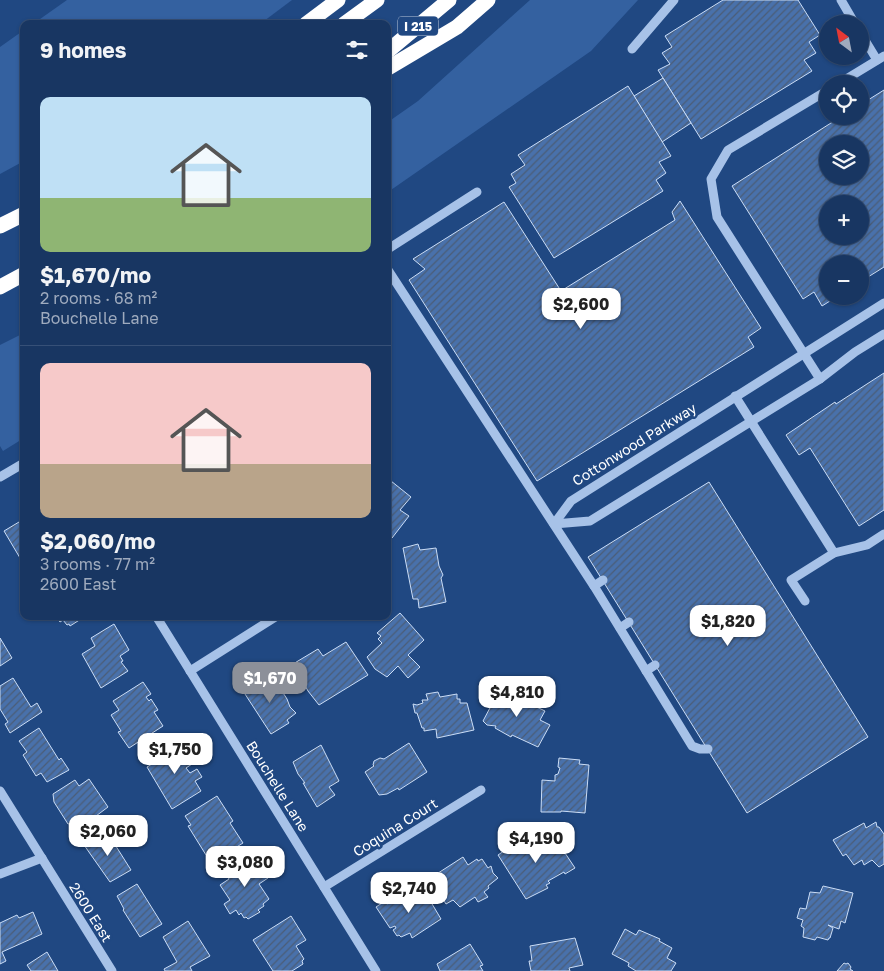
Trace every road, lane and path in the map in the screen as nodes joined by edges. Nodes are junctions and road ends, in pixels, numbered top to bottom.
1 (338, 0) edge
2 (377, 0) edge
3 (449, 0) edge
4 (488, 0) edge
5 (674, 0) edge
6 (841, 0) edge
7 (850, 15) edge
8 (311, 20) edge
9 (350, 20) edge
10 (869, 44) edge
11 (391, 48) edge
12 (632, 49) dead end
13 (880, 58) edge
14 (391, 66) edge
15 (853, 75) edge
16 (819, 95) edge
17 (477, 192) dead end
18 (20, 216) edge
19 (0, 226) edge
20 (391, 247) edge
21 (391, 275) edge
22 (20, 276) edge
23 (0, 286) edge
24 (884, 303) edge
25 (884, 334) edge
26 (804, 354) junction
27 (820, 379) junction
28 (736, 396) junction
29 (752, 422) junction
30 (20, 465) edge
31 (0, 477) edge
32 (554, 524) junction
33 (884, 534) edge
34 (834, 553) junction
35 (603, 580) dead end
36 (594, 586) junction
37 (805, 601) dead end
38 (158, 620) edge
39 (271, 620) edge
40 (629, 622) dead end
41 (620, 628) junction
42 (655, 665) dead end
43 (190, 671) junction
44 (646, 671) junction
45 (708, 749) dead end
46 (481, 790) dead end
47 (0, 791) edge
48 (42, 858) junction
49 (0, 874) edge
50 (324, 887) junction
51 (112, 971) edge
52 (376, 971) edge

1 - 8 highway
2 - 9 highway
3 - 11 highway, I 215
4 - 14 highway
5 - 12 street
6 - 7 street
10 - 13 street
13 - 15 street
16 - 26 street
17 - 20 street
18 - 19 highway
21 - 32 street
22 - 23 highway
24 - 26 street, Cottonwood Parkway
25 - 27 street
26 - 27 street
26 - 28 street, Cottonwood Parkway
27 - 29 street
28 - 29 street
28 - 32 street, Cottonwood Parkway
29 - 32 street
29 - 34 street
30 - 31 street
32 - 36 street
33 - 34 street
34 - 37 street
35 - 36 street
36 - 41 street
38 - 43 street, Bouchelle Lane
39 - 43 street
40 - 41 street
41 - 44 street
42 - 44 street
43 - 50 street, Bouchelle Lane
44 - 45 street
46 - 50 street, Coquina Court
47 - 48 street, 2600 East
48 - 49 street
48 - 51 street, 2600 East
50 - 52 street, Bouchelle Lane

